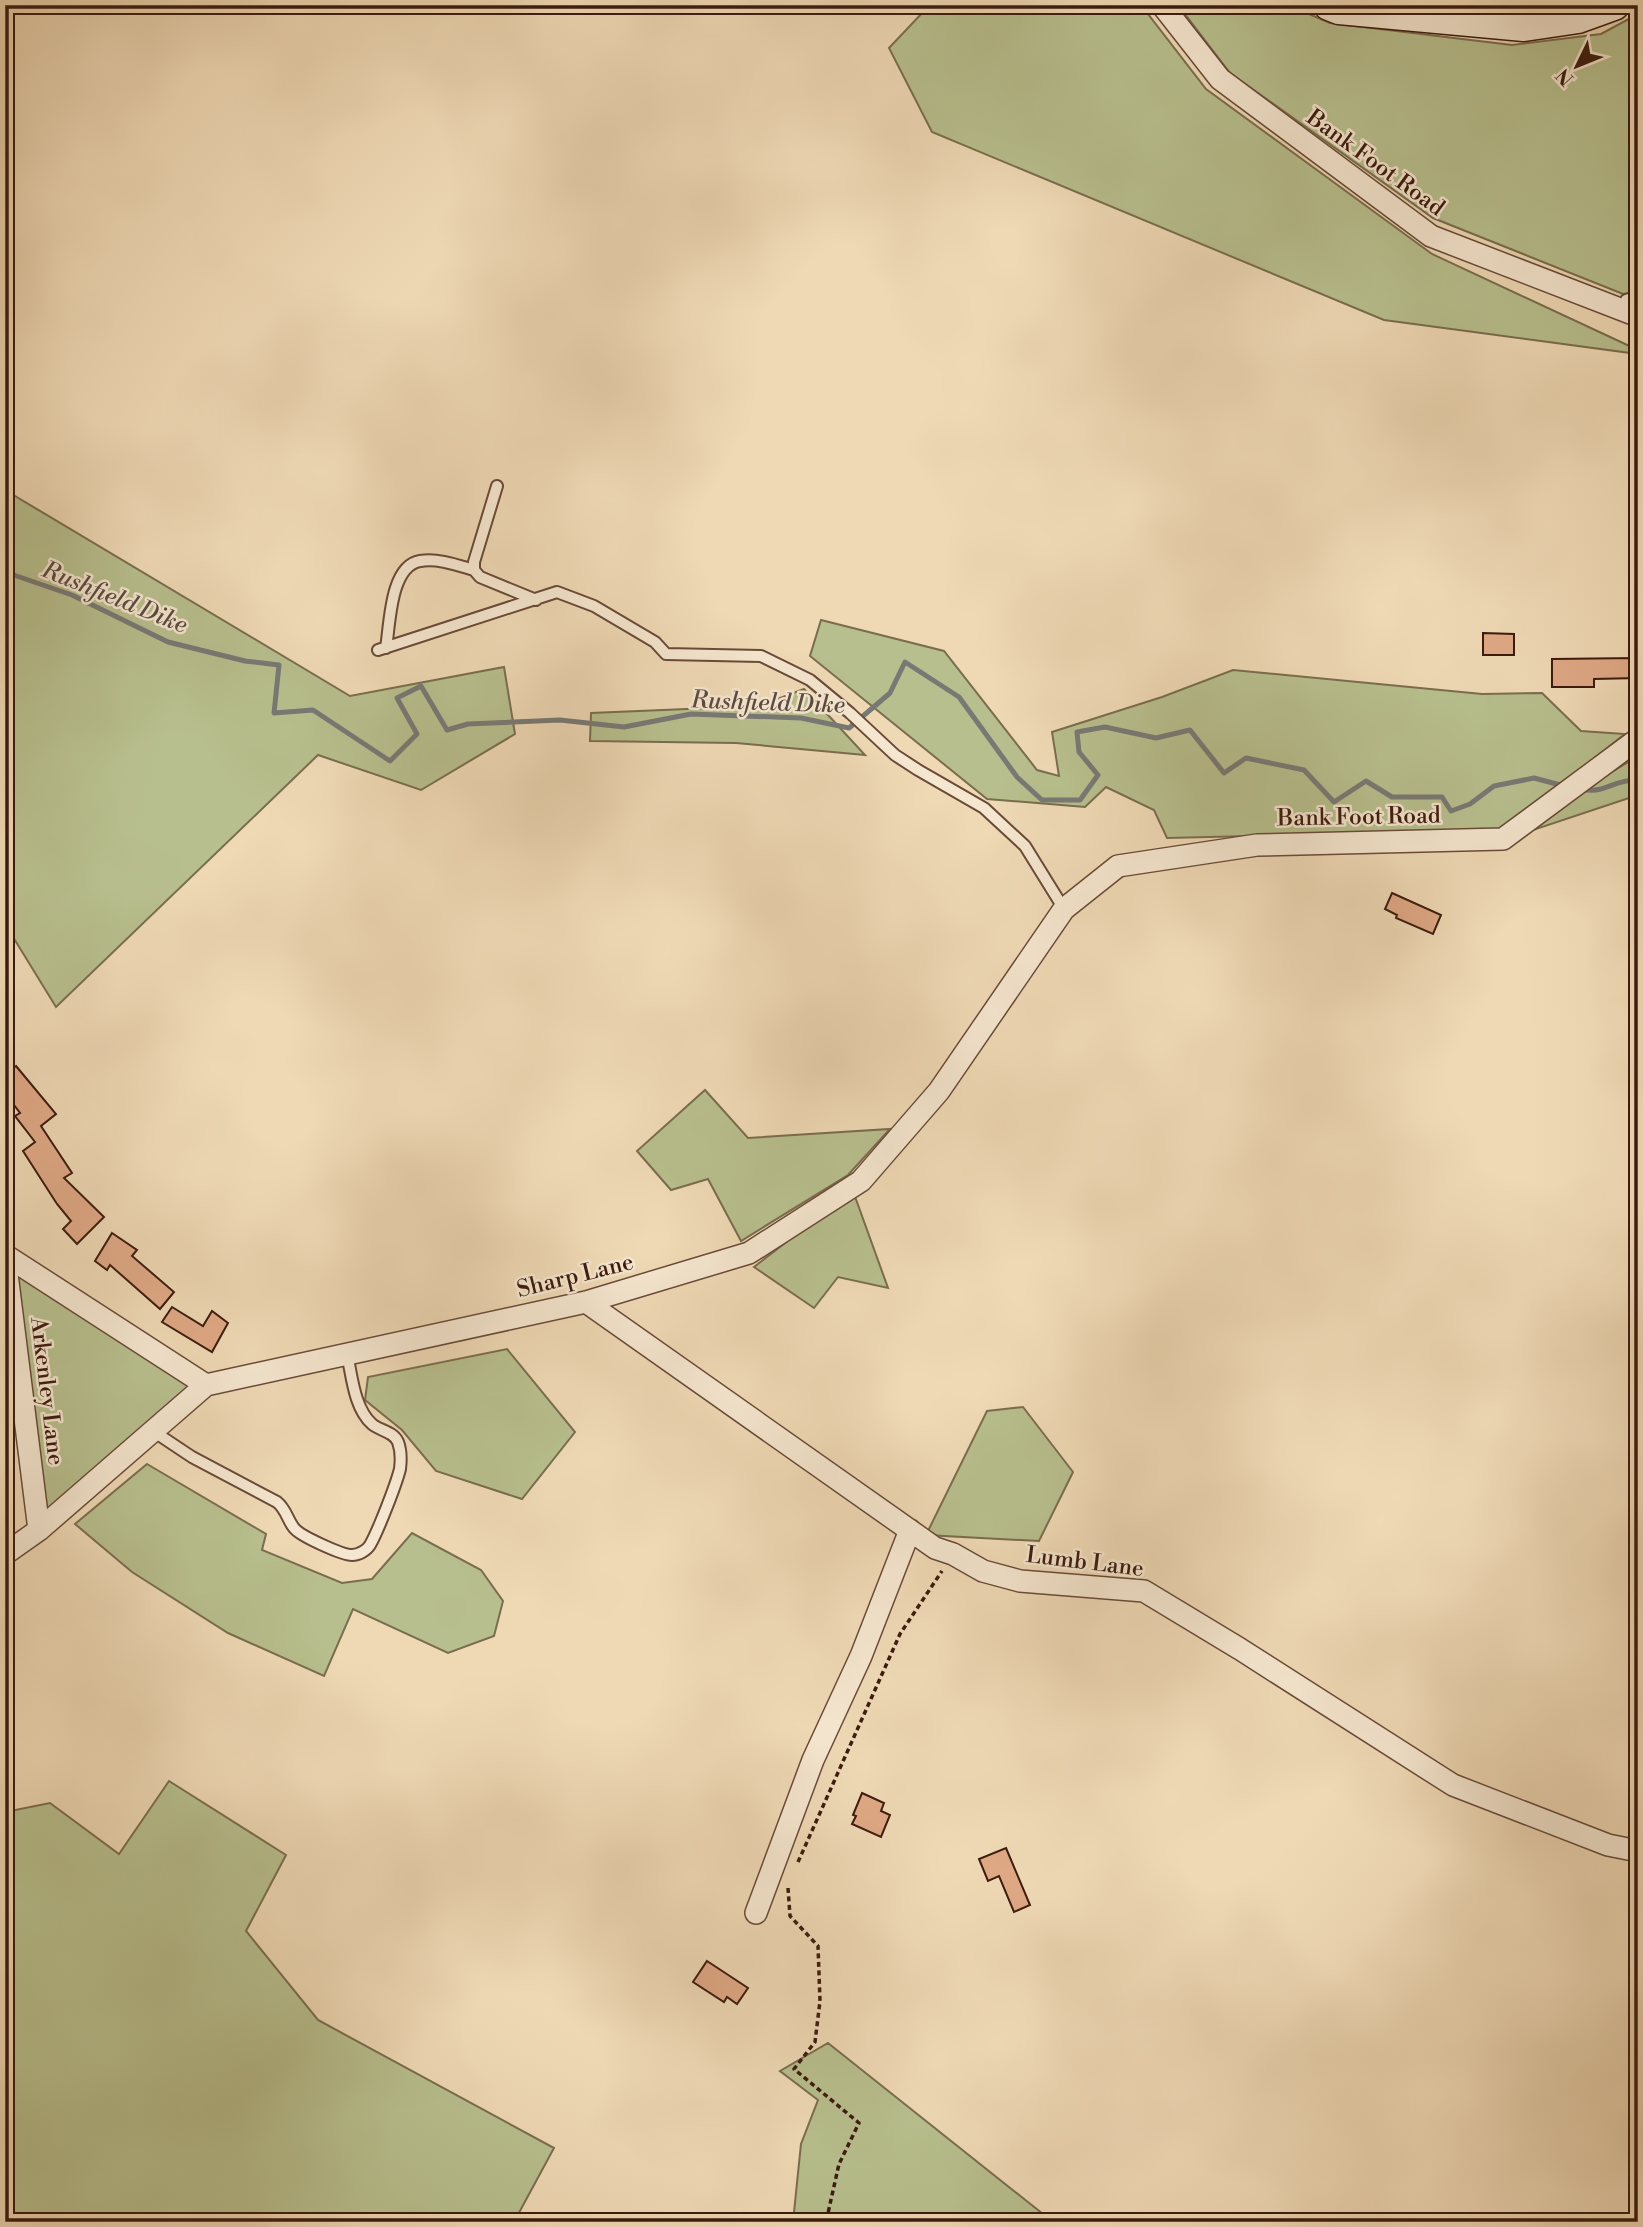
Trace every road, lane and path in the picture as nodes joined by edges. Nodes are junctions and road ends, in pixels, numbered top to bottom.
1 (1162, 5) edge
2 (1329, 5) edge
3 (1614, 5) edge
4 (1633, 307) edge
5 (497, 486) dead end
6 (474, 570) junction
7 (536, 600) junction
8 (1638, 739) edge
9 (1064, 909) junction
10 (5, 1257) edge
11 (586, 1302) junction
12 (348, 1354) junction
13 (206, 1385) junction
14 (153, 1431) junction
15 (39, 1530) junction
16 (910, 1530) junction
17 (5, 1554) edge
18 (953, 1554) junction
19 (1638, 1851) edge
20 (793, 1873) dead end
21 (788, 1885) dead end
22 (756, 1913) dead end
23 (826, 2222) edge

1 - 4 street, Bank Foot Road
2 - 3 street
5 - 6 lane
6 - 7 lane
6 - 7 lane
7 - 9 lane
8 - 9 street, Bank Foot Road
9 - 11 street, Sharp Lane
10 - 13 street
10 - 15 street, Arkenley Lane
11 - 12 street, Sharp Lane
11 - 16 street, Lumb Lane
12 - 13 street, Sharp Lane
12 - 14 lane
13 - 14 street, Sharp Lane
14 - 15 street, Sharp Lane
15 - 17 street, Sharp Lane
16 - 18 street, Lumb Lane
16 - 22 street
18 - 19 street, Lumb Lane
18 - 20 path
21 - 23 path

